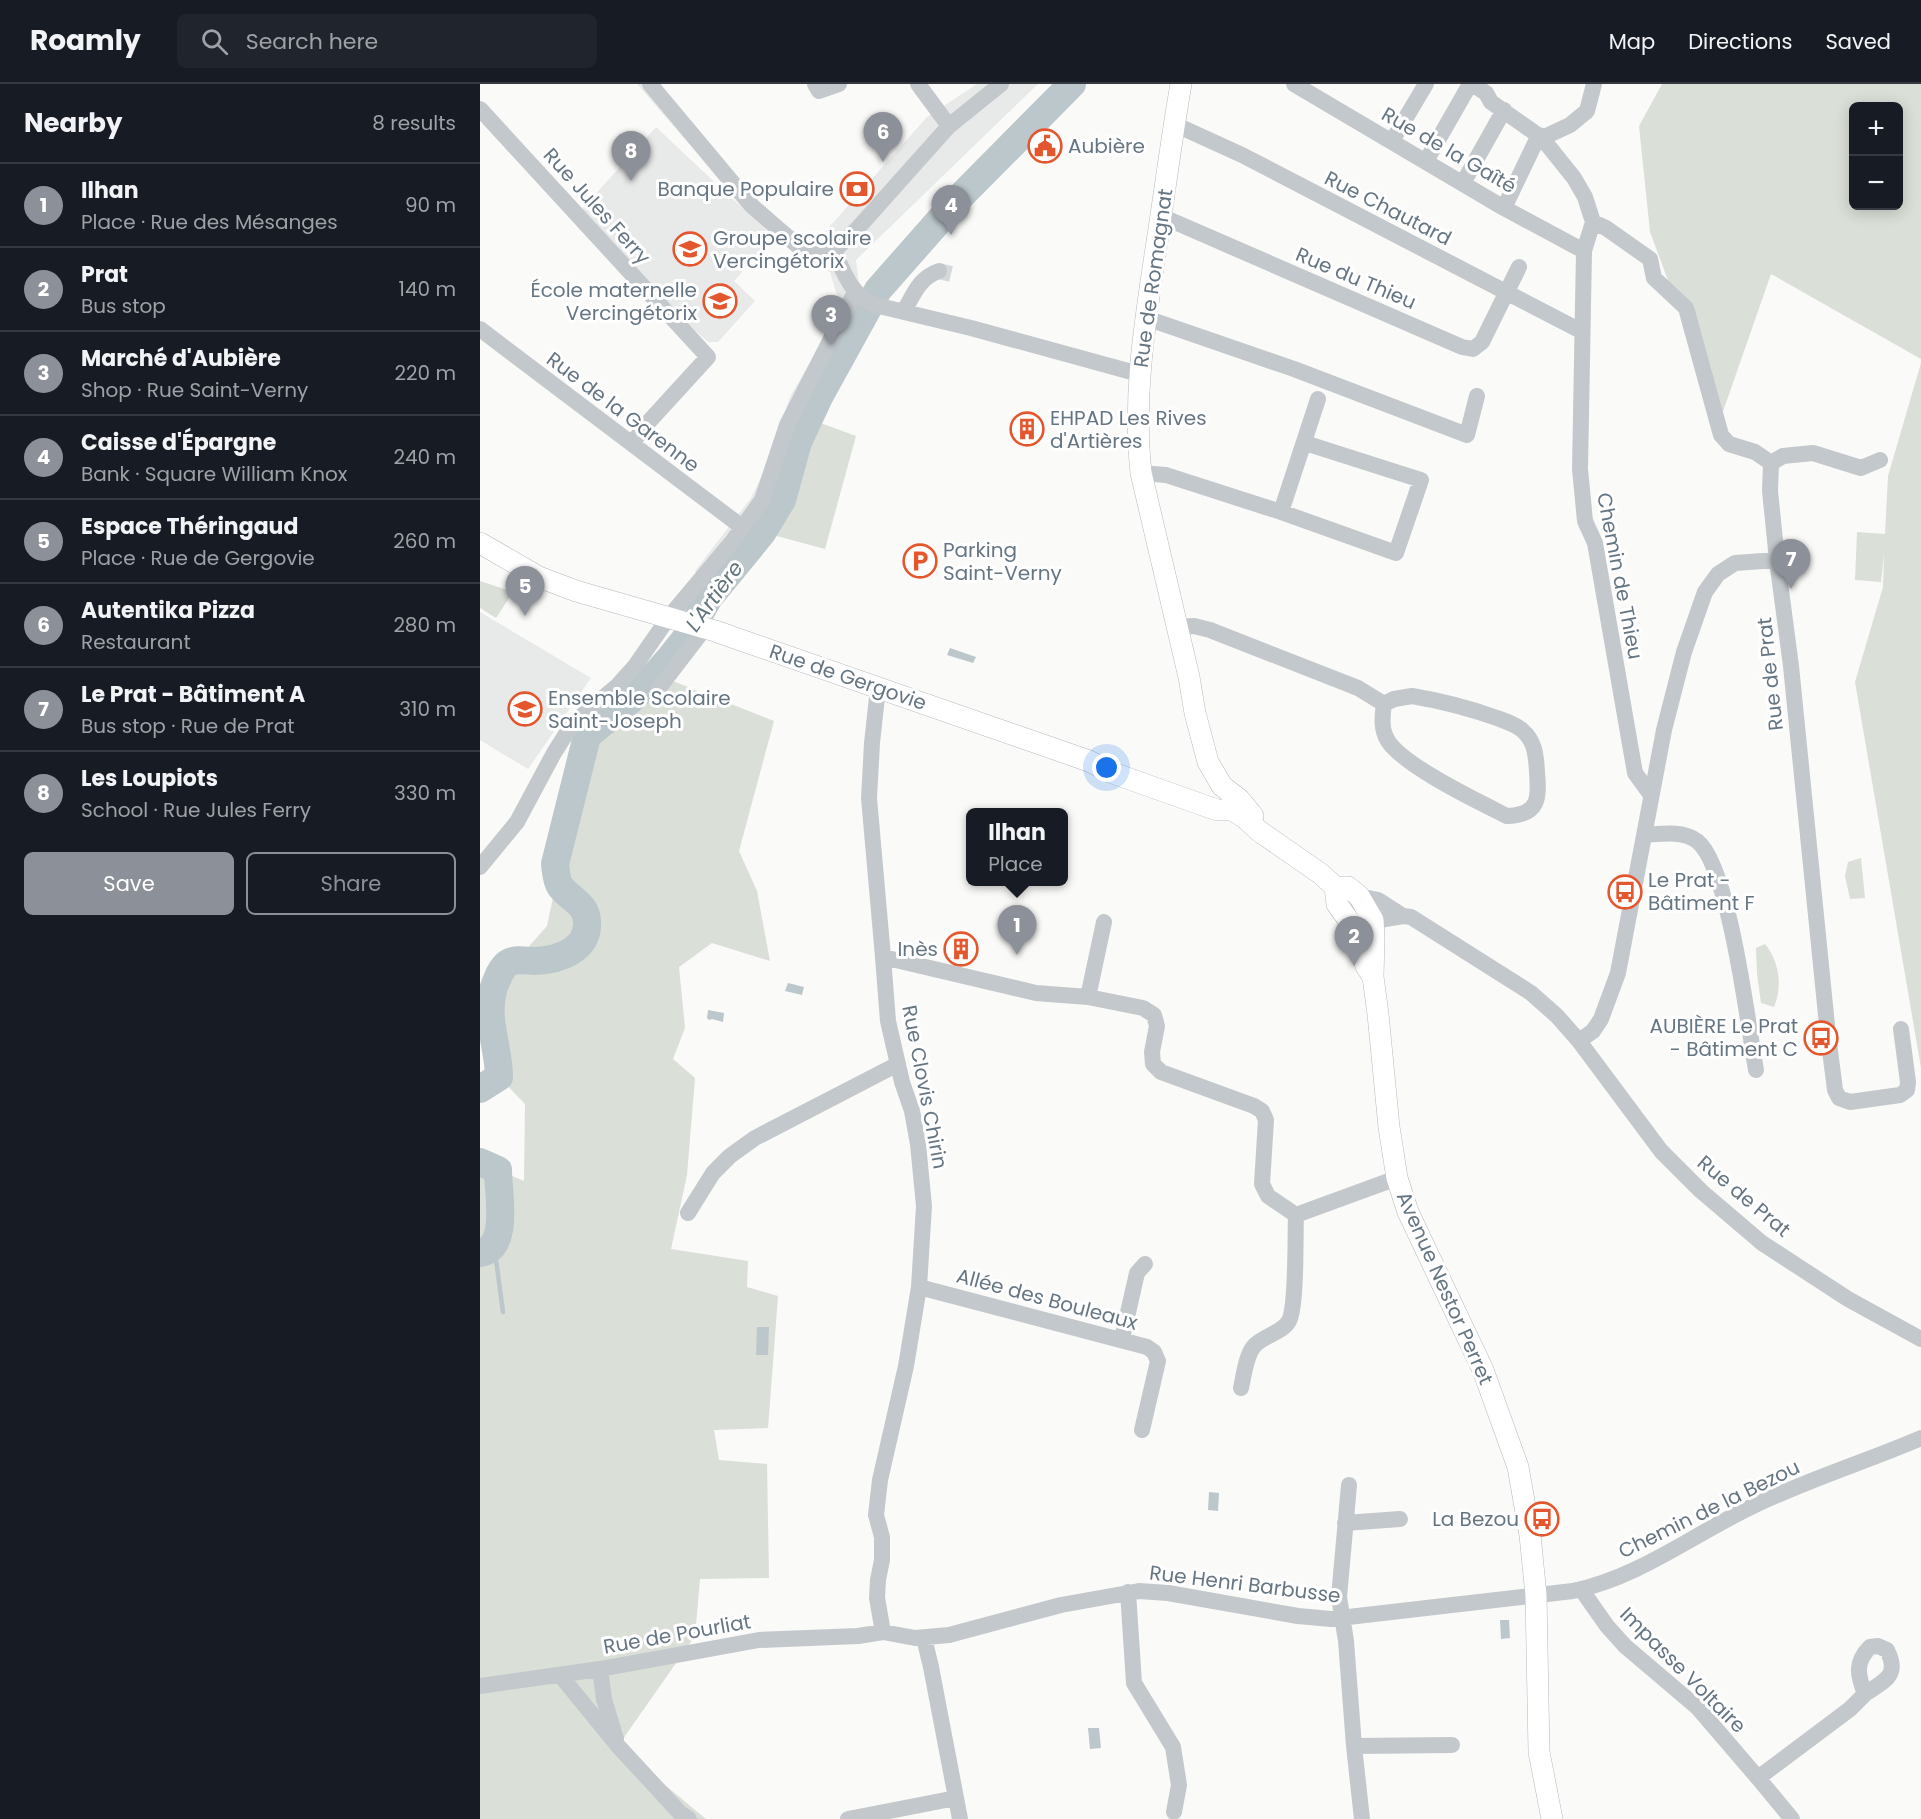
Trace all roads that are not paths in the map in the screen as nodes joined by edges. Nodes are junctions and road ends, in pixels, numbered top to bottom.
1 (650, 84) edge
2 (815, 84) edge
3 (839, 84) edge
4 (918, 84) edge
5 (1001, 84) edge
6 (1181, 84) edge
7 (1294, 84) edge
8 (1426, 84) edge
9 (1471, 84) edge
10 (1594, 84) edge
11 (480, 109) edge
12 (1504, 110) junction
13 (1174, 124) junction
14 (949, 126) junction
15 (1541, 137) junction
16 (1392, 141) junction
17 (1426, 161) junction
18 (1463, 183) junction
19 (1504, 208) junction
20 (1161, 216) junction
21 (1593, 222) junction
22 (834, 251) junction
23 (1584, 251) junction
24 (1518, 267) dead end
25 (939, 272) dead end
26 (1507, 293) junction
27 (859, 296) junction
28 (904, 311) junction
29 (1146, 318) junction
30 (480, 329) edge
31 (1581, 331) junction
32 (1139, 374) junction
33 (1477, 396) dead end
34 (1318, 399) dead end
35 (1305, 443) junction
36 (632, 444) junction
37 (1880, 460) dead end
38 (1771, 463) junction
39 (1141, 473) junction
40 (1281, 512) junction
41 (742, 527) junction
42 (480, 543) edge
43 (1777, 560) junction
44 (688, 623) junction
45 (1176, 627) junction
46 (659, 688) dead end
47 (878, 688) junction
48 (1384, 704) junction
49 (1208, 762) junction
50 (1222, 786) junction
51 (1651, 795) junction
52 (1208, 807) junction
53 (1259, 831) junction
54 (1644, 835) junction
55 (480, 867) edge
56 (1328, 881) junction
57 (1359, 896) junction
58 (1403, 916) junction
59 (1373, 920) junction
60 (1104, 922) dead end
61 (1352, 925) junction
62 (883, 957) junction
63 (1373, 977) junction
64 (1088, 997) junction
65 (1902, 1029) dead end
66 (1579, 1041) junction
67 (898, 1064) junction
68 (1756, 1070) dead end
69 (1397, 1178) junction
70 (688, 1213) dead end
71 (1296, 1215) junction
72 (1145, 1264) dead end
73 (919, 1287) junction
74 (1122, 1339) junction
75 (1921, 1339) edge
76 (1241, 1388) dead end
77 (1142, 1430) dead end
78 (1921, 1438) edge
79 (1349, 1485) dead end
80 (1400, 1519) dead end
81 (1345, 1523) junction
82 (1581, 1589) junction
83 (1128, 1592) junction
84 (1536, 1594) junction
85 (1341, 1619) junction
86 (883, 1632) junction
87 (924, 1638) junction
88 (600, 1669) junction
89 (560, 1675) junction
90 (480, 1686) edge
91 (1865, 1694) junction
92 (1452, 1745) dead end
93 (618, 1746) junction
94 (1354, 1746) junction
95 (1758, 1778) junction
96 (956, 1798) junction
97 (1174, 1812) dead end
98 (689, 1819) edge
99 (848, 1819) edge
100 (960, 1819) edge
101 (1362, 1819) edge
102 (1552, 1819) edge
103 (1792, 1819) edge

1 - 22 street
2 - 3 street
4 - 14 street
5 - 14 street
6 - 13 main road, Rue de Romagnat
7 - 16 street, Rue de la Gaîté
8 - 16 street
9 - 12 street
9 - 17 street
10 - 15 street
11 - 36 street, Rue Jules Ferry
12 - 15 street
12 - 18 street
13 - 20 main road, Rue de Romagnat
13 - 26 street, Rue Chautard
14 - 22 street
15 - 19 street
15 - 21 street
16 - 17 street, Rue de la Gaîté
17 - 18 street, Rue de la Gaîté
18 - 19 street, Rue de la Gaîté
19 - 23 street, Rue de la Gaîté
20 - 26 street, Rue du Thieu
20 - 29 main road, Rue de Romagnat
21 - 23 street, Chemin de Thieu
21 - 38 street
22 - 27 street
23 - 31 street, Chemin de Thieu
24 - 26 street, Rue du Thieu
25 - 28 street
26 - 31 street, Rue Chautard
27 - 28 street
27 - 41 street
28 - 32 street
29 - 32 main road, Rue de Romagnat
29 - 33 street
30 - 36 street, Rue de la Garenne
31 - 51 street, Chemin de Thieu
32 - 39 main road, Rue de Romagnat
34 - 35 street
35 - 40 street
35 - 40 street
36 - 41 street, Rue de la Garenne
37 - 38 street
38 - 43 street
39 - 40 street
39 - 45 main road, Rue de Romagnat
41 - 44 street
42 - 44 main road, Rue de Gergovie
43 - 51 street
43 - 65 street, Rue de Prat
44 - 46 street
44 - 47 main road, Rue de Gergovie
44 - 55 street
45 - 48 street
45 - 49 main road, Rue de Romagnat
47 - 52 main road, Rue de Gergovie
47 - 62 street, Rue Clovis Chirin
48 - 48 street
49 - 50 main road, Rue de Romagnat
49 - 52 main road, Rue de Romagnat
50 - 52 main road
50 - 53 main road, Rue de Romagnat
51 - 54 street
52 - 53 main road
53 - 56 main road
54 - 66 street
54 - 68 street
56 - 57 main road
56 - 61 main road, Avenue Nestor Perret
57 - 58 street, Rue de Prat
57 - 59 main road
58 - 59 street
58 - 66 street, Rue de Prat
59 - 61 street
59 - 63 main road, Avenue Nestor Perret
60 - 64 street
61 - 63 main road, Avenue Nestor Perret
62 - 64 street
62 - 67 street, Rue Clovis Chirin
63 - 69 main road, Avenue Nestor Perret
64 - 71 street
66 - 75 street, Rue de Prat
67 - 70 street
67 - 73 street, Rue Clovis Chirin
69 - 71 street
69 - 84 main road, Avenue Nestor Perret
71 - 76 street
72 - 74 street
73 - 74 street, Allée des Bouleaux
73 - 86 street, Rue Clovis Chirin
74 - 77 street, Allée des Bouleaux
78 - 82 street, Chemin de la Bezou
79 - 81 street
80 - 81 street
81 - 85 street
82 - 84 street, Chemin de la Bezou
82 - 95 street, Impasse Voltaire
83 - 85 street, Rue Henri Barbusse
83 - 87 street, Rue Henri Barbusse
83 - 97 street, Rue Henri Barbusse
84 - 85 street, Rue Henri Barbusse
84 - 102 main road, Avenue Nestor Perret
85 - 94 street
86 - 87 street, Rue Henri Barbusse
86 - 88 street, Rue de Pourliat
87 - 96 street
88 - 89 street, Rue de Pourliat
88 - 93 street
89 - 90 street, Rue de Pourliat
89 - 93 street
91 - 91 street
91 - 95 street
92 - 94 street
93 - 98 street
94 - 101 street
95 - 103 street, Impasse Voltaire
96 - 99 street
96 - 100 street

